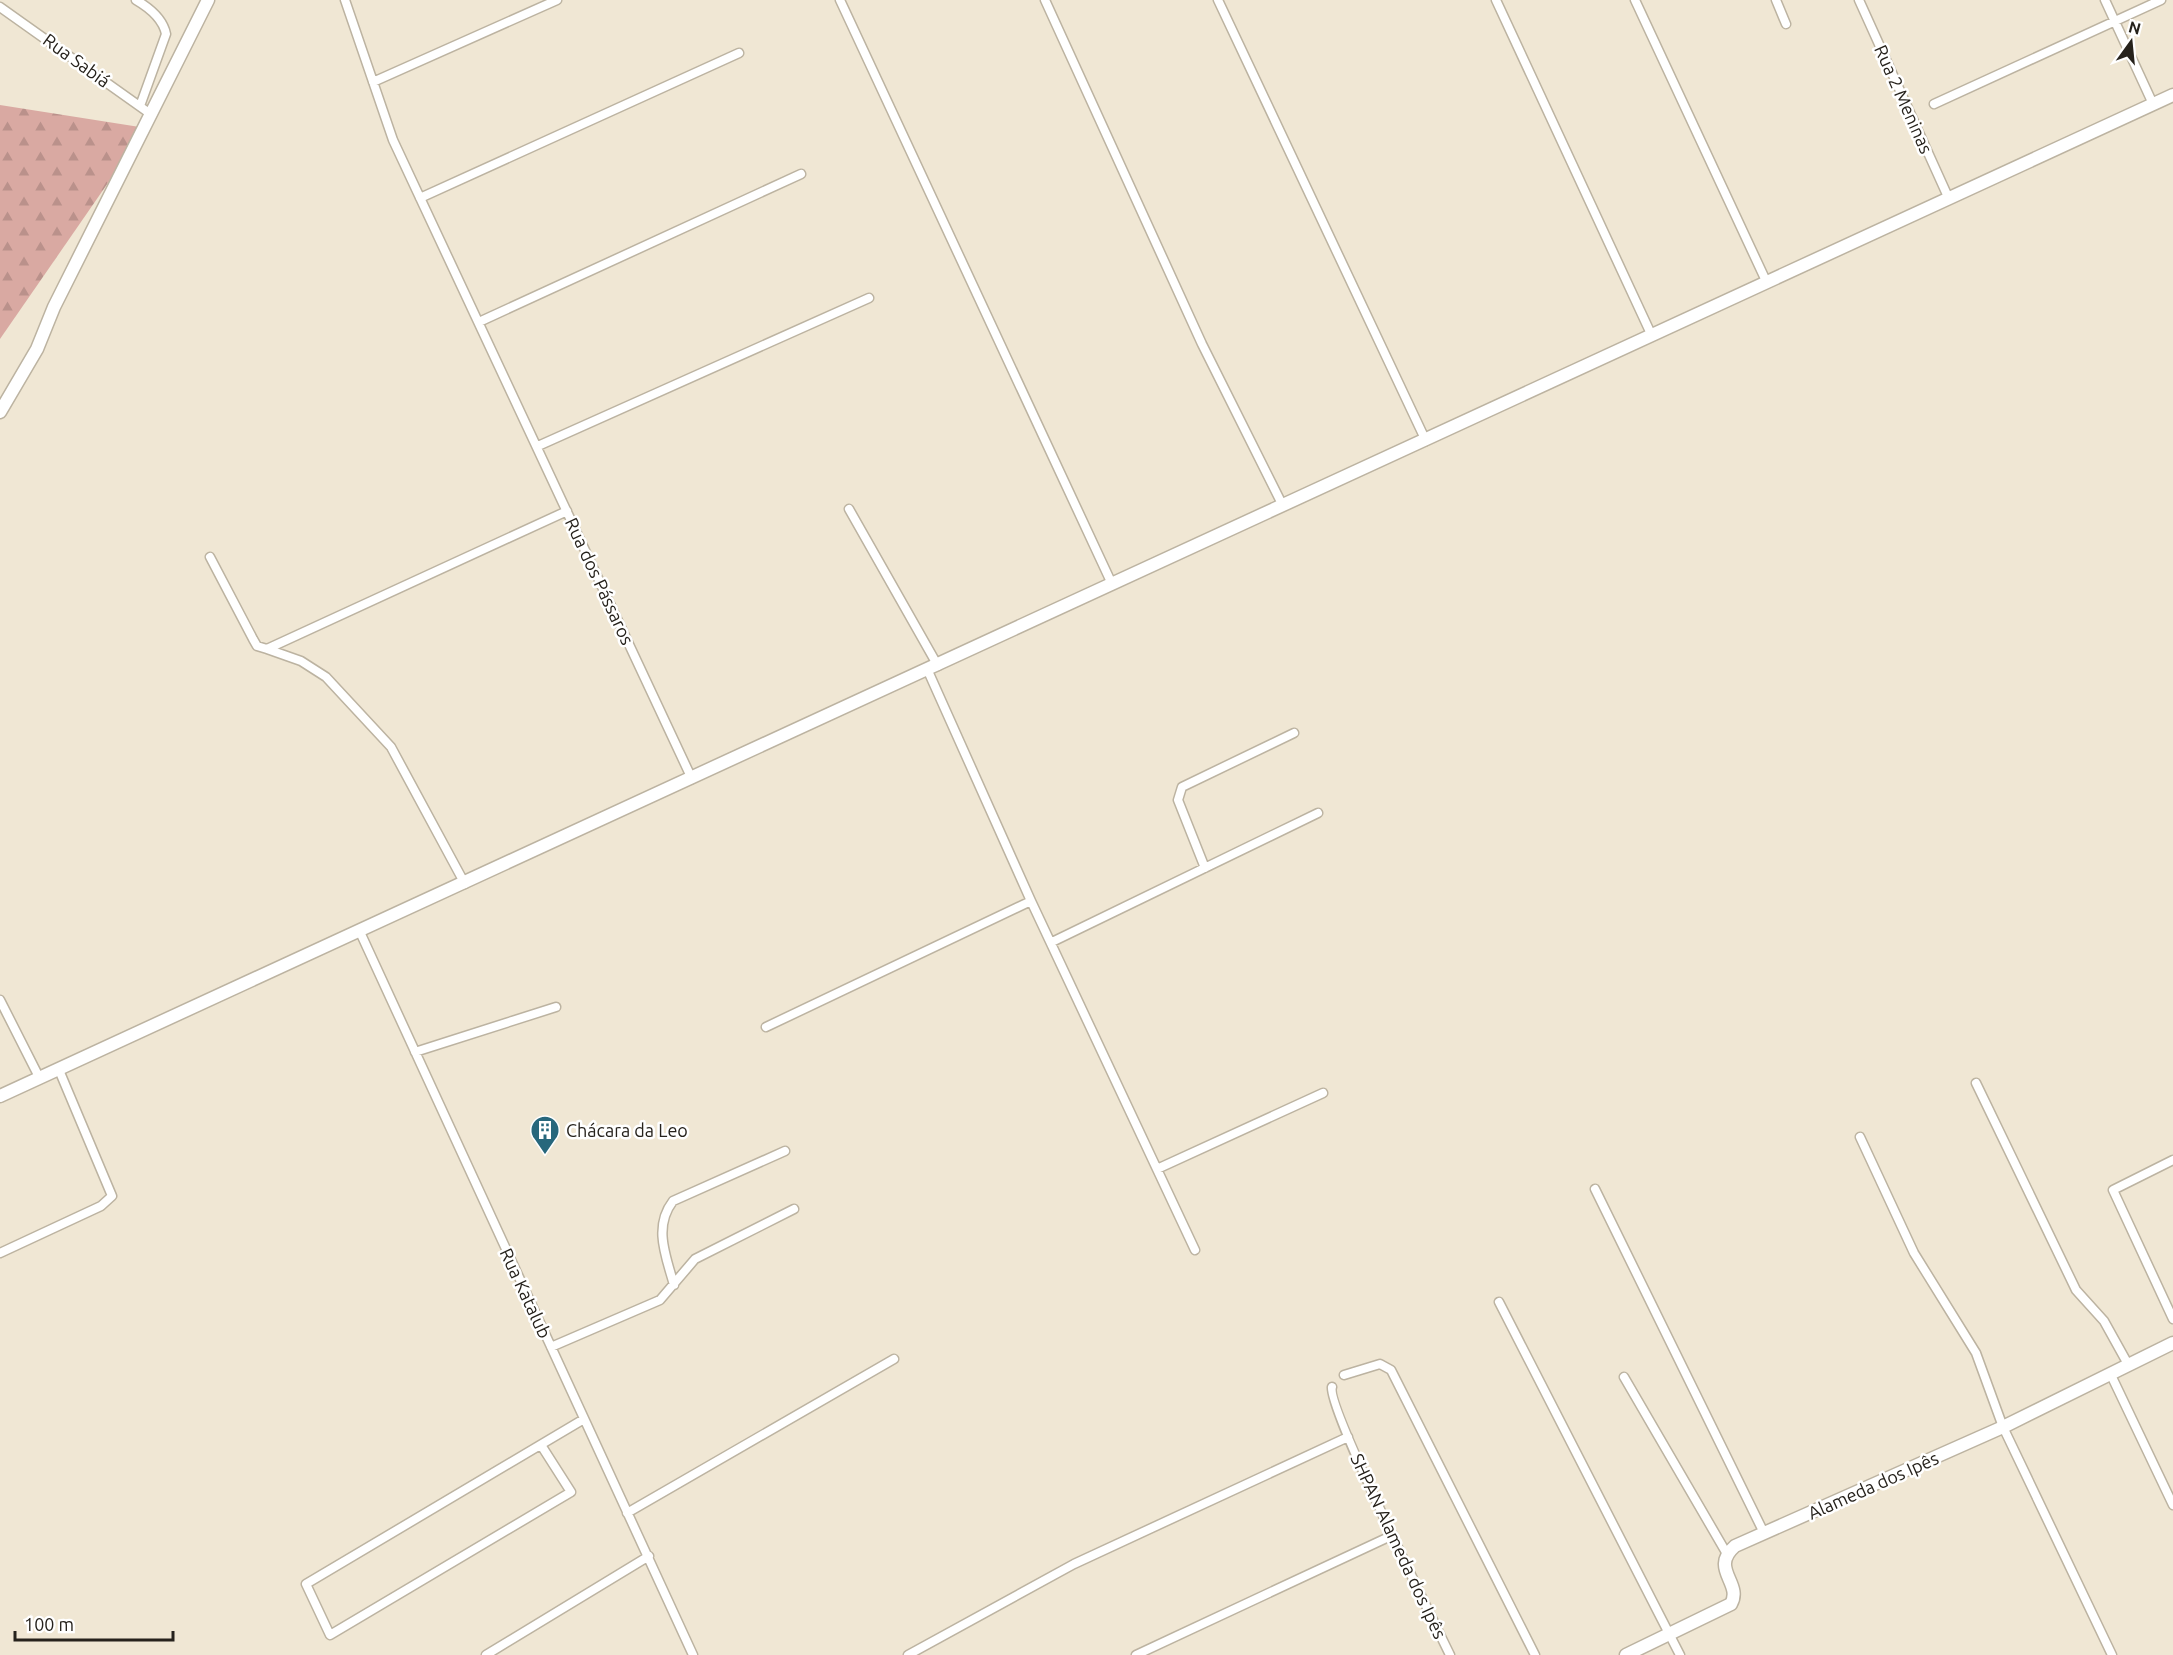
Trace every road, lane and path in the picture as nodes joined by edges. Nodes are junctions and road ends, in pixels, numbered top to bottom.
1 (136, 0) edge
2 (208, 0) edge
3 (345, 0) edge
4 (558, 0) edge
5 (840, 0) edge
6 (1045, 0) edge
7 (1218, 0) edge
8 (1496, 0) edge
9 (1635, 0) edge
10 (1776, 0) edge
11 (1858, 0) edge
12 (2105, 0) edge
13 (2161, 0) edge
14 (0, 7) edge
15 (2115, 21) junction
16 (1786, 24) dead end
17 (739, 53) dead end
18 (373, 82) junction
19 (2173, 95) edge
20 (1934, 104) dead end
21 (2153, 104) junction
22 (140, 106) junction
23 (152, 115) junction
24 (801, 174) dead end
25 (420, 198) junction
26 (1949, 199) junction
27 (1767, 283) junction
28 (869, 298) dead end
29 (479, 322) junction
30 (1652, 336) junction
31 (0, 412) edge
32 (1426, 441) junction
33 (538, 446) junction
34 (1283, 506) junction
35 (849, 509) dead end
36 (567, 511) junction
37 (210, 557) dead end
38 (1112, 585) junction
39 (267, 649) junction
40 (933, 668) junction
41 (1294, 733) dead end
42 (692, 779) junction
43 (1318, 813) dead end
44 (1205, 868) junction
45 (465, 884) junction
46 (1031, 901) junction
47 (360, 932) junction
48 (1052, 942) junction
49 (0, 1000) edge
50 (556, 1007) dead end
51 (766, 1027) dead end
52 (415, 1052) junction
53 (59, 1070) junction
54 (39, 1077) junction
55 (1976, 1083) dead end
56 (1323, 1093) dead end
57 (0, 1096) edge
58 (1860, 1137) dead end
59 (785, 1151) dead end
60 (2173, 1160) edge
61 (1157, 1169) junction
62 (1595, 1189) dead end
63 (794, 1209) dead end
64 (1195, 1250) dead end
65 (0, 1253) edge
66 (674, 1285) junction
67 (1499, 1302) dead end
68 (2173, 1319) edge
69 (2173, 1343) edge
70 (551, 1347) junction
71 (894, 1359) dead end
72 (2129, 1366) junction
73 (1344, 1375) dead end
74 (2111, 1375) junction
75 (1624, 1377) dead end
76 (1332, 1387) dead end
77 (584, 1419) junction
78 (2003, 1427) junction
79 (1348, 1437) junction
80 (541, 1445) junction
81 (2173, 1505) edge
82 (627, 1513) junction
83 (1764, 1533) junction
84 (1393, 1535) junction
85 (1727, 1554) junction
86 (649, 1556) junction
87 (1669, 1635) junction
88 (486, 1655) edge
89 (693, 1655) edge
90 (909, 1655) edge
91 (1136, 1655) edge
92 (1450, 1655) edge
93 (1535, 1655) edge
94 (1626, 1655) edge
95 (1680, 1655) edge
96 (2112, 1655) edge

1 - 22 street
2 - 23 main road
3 - 18 street, Rua dos Pássaros
4 - 18 street
5 - 38 street
6 - 34 street
7 - 32 street
8 - 30 street
9 - 27 street
10 - 16 street
11 - 26 street, Rua 2 Meninas
12 - 15 street
13 - 15 street
14 - 22 street, Rua Sabiá
15 - 20 street
15 - 21 street
17 - 25 street
18 - 25 street, Rua dos Pássaros
19 - 21 main road
21 - 26 main road
22 - 23 street, Rua Sabiá
23 - 31 main road
24 - 29 street
25 - 29 street, Rua dos Pássaros
26 - 27 main road
27 - 30 main road
28 - 33 street
29 - 33 street, Rua dos Pássaros
30 - 32 main road
32 - 34 main road
33 - 36 street, Rua dos Pássaros
34 - 38 main road
35 - 40 street
36 - 39 street
36 - 42 street, Rua dos Pássaros
37 - 39 street
38 - 40 main road
39 - 45 street
40 - 42 main road
40 - 46 street
41 - 44 street
42 - 45 main road
43 - 44 street
44 - 48 street
45 - 47 main road
46 - 48 street
46 - 51 street
47 - 52 street, Rua Katalub
47 - 53 main road
48 - 61 street
49 - 54 street
50 - 52 street
52 - 70 street, Rua Katalub
53 - 54 main road
53 - 65 street
54 - 57 main road
55 - 72 street
56 - 61 street
58 - 78 street
59 - 66 street
60 - 68 street
61 - 64 street
62 - 83 street
63 - 66 street
66 - 70 street
67 - 87 street
69 - 72 main road, Alameda dos Ipês
70 - 77 street, Rua Katalub
71 - 82 street
72 - 74 main road, Alameda dos Ipês
73 - 93 street
74 - 78 main road, Alameda dos Ipês
74 - 81 street
75 - 85 street
76 - 79 street, SHPAN Alameda dos Ipês
77 - 80 street
77 - 82 street, Rua Katalub
78 - 83 main road, Alameda dos Ipês
78 - 96 street
79 - 84 street, SHPAN Alameda dos Ipês
79 - 90 street
80 - 80 street
82 - 86 street, Rua Katalub
83 - 85 main road, Alameda dos Ipês
84 - 91 street
84 - 92 street, SHPAN Alameda dos Ipês
85 - 87 main road
86 - 88 street
86 - 89 street, Rua Katalub
87 - 94 main road
87 - 95 street

